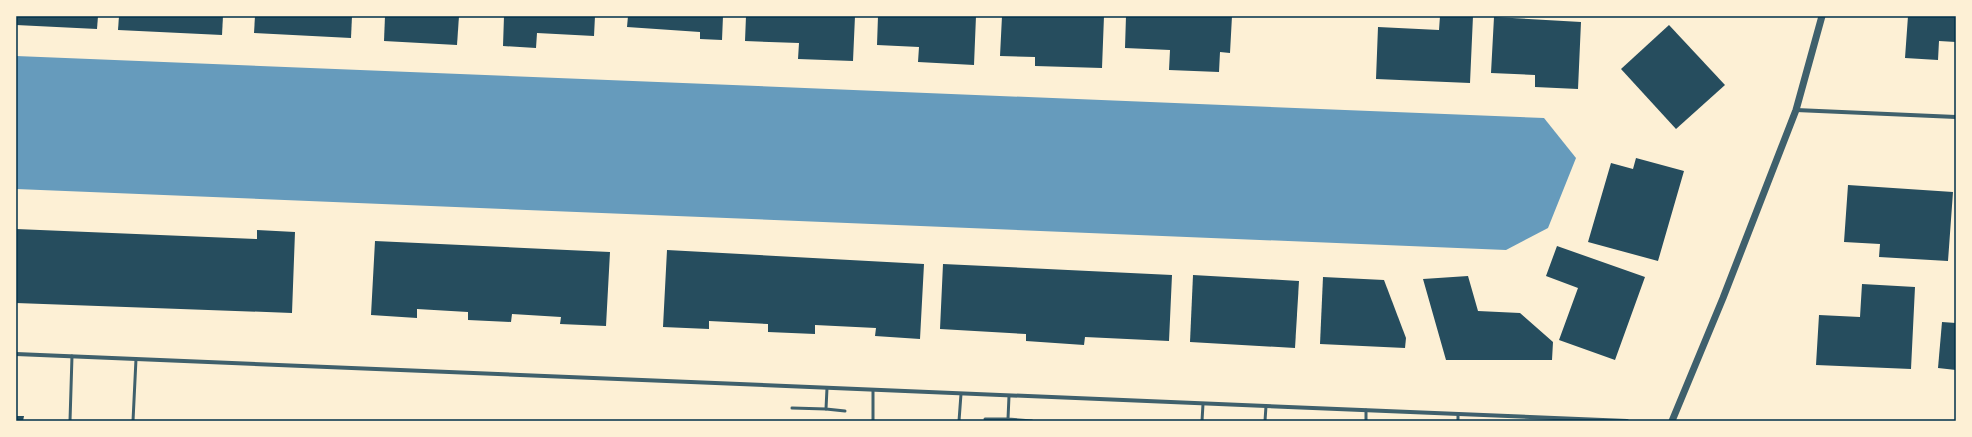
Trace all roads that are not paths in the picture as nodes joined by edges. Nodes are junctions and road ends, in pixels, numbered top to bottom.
1 (1822, 16) edge
2 (1796, 110) junction
3 (1956, 117) edge
4 (16, 354) edge
5 (72, 356) junction
6 (136, 359) junction
7 (827, 388) junction
8 (874, 390) junction
9 (961, 394) junction
10 (1009, 396) junction
11 (1203, 404) junction
12 (1266, 406) junction
13 (792, 408) dead end
14 (826, 409) junction
15 (1366, 410) junction
16 (845, 411) dead end
17 (1458, 414) junction
18 (985, 419) dead end
19 (1008, 419) junction
20 (1576, 420) edge
21 (70, 421) edge
22 (133, 421) edge
23 (873, 421) edge
24 (960, 421) edge
25 (1032, 421) edge
26 (1202, 421) edge
27 (1265, 421) edge
28 (1366, 421) edge
29 (1458, 421) edge
30 (1627, 421) edge
31 (1672, 421) edge

1 - 2 street
2 - 3 street
2 - 31 street
4 - 5 street
5 - 6 street
5 - 21 lane
6 - 7 street
6 - 22 lane
7 - 8 street
7 - 14 lane
8 - 9 street
8 - 23 lane
9 - 10 street
9 - 24 lane
10 - 11 street
10 - 19 lane
11 - 12 street
11 - 26 lane
12 - 15 street
12 - 27 lane
13 - 14 lane
14 - 16 lane
15 - 17 street
15 - 28 lane
17 - 20 street
17 - 29 lane
18 - 19 lane
19 - 25 lane
20 - 30 street

